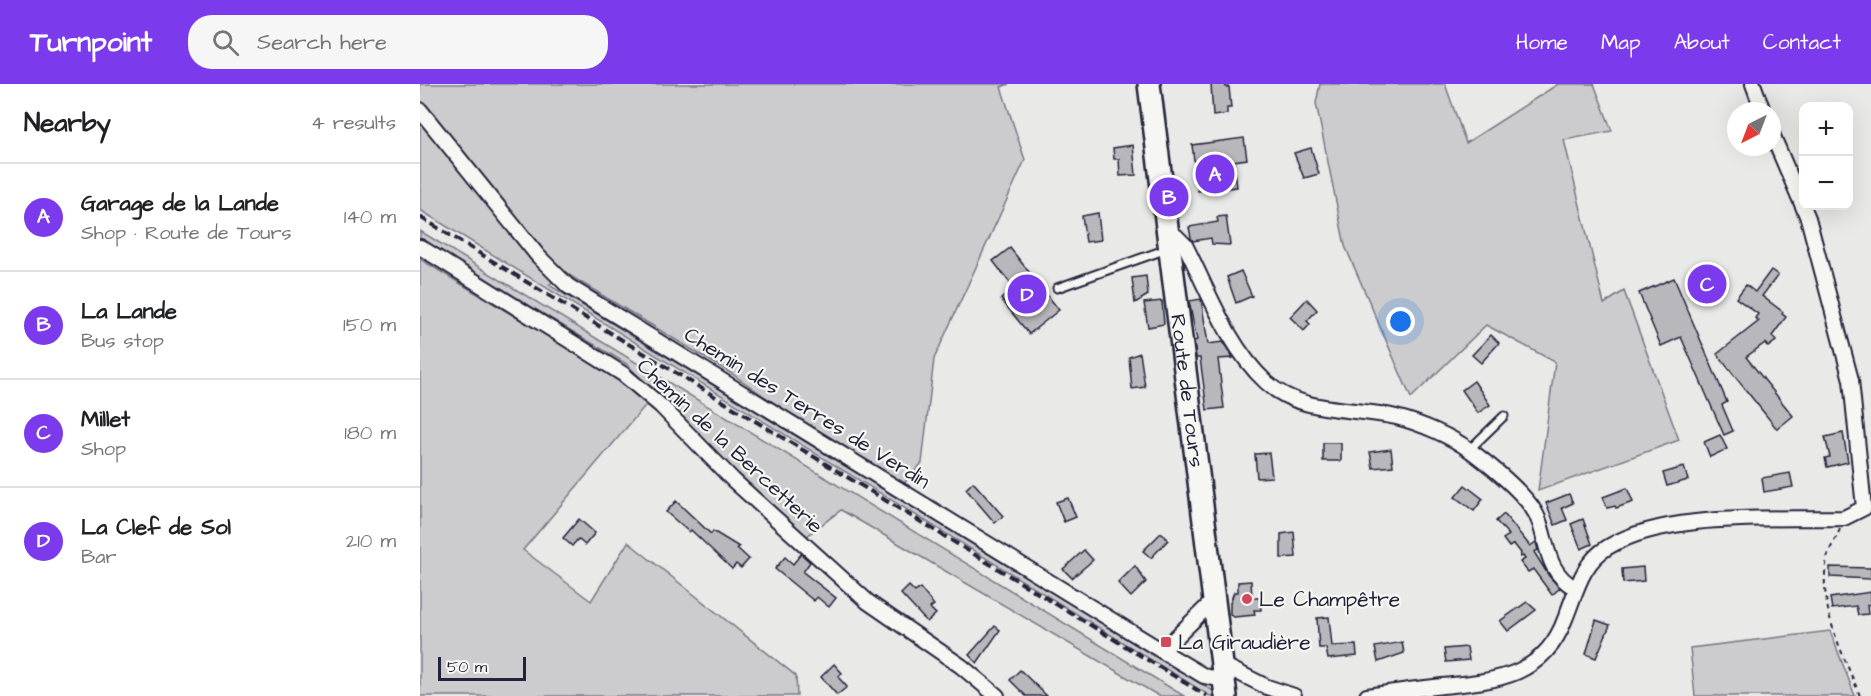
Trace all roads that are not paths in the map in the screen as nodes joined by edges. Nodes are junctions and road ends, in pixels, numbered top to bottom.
1 (1149, 84) edge
2 (1753, 84) edge
3 (1760, 102) edge
4 (420, 110) edge
5 (1781, 155) edge
6 (1168, 241) junction
7 (420, 247) edge
8 (1057, 288) dead end
9 (1504, 416) dead end
10 (1469, 450) junction
11 (1867, 506) edge
12 (1575, 588) junction
13 (1213, 602) junction
14 (1162, 651) junction
15 (1223, 680) edge
16 (997, 696) edge
17 (1294, 696) edge
18 (1367, 696) edge

1 - 6 main road, Route de Tours
2 - 3 street
4 - 14 street, Chemin des Terres de Verdin
5 - 11 street
6 - 8 lane
6 - 10 street
6 - 13 main road, Route de Tours
7 - 16 street, Chemin de la Bercetterie
9 - 10 lane
10 - 12 street
11 - 12 street
12 - 18 street
13 - 14 street
13 - 15 main road, Route de Tours
14 - 15 street, Chemin des Terres de Verdin
15 - 17 street, Chemin des Terres de Verdin

